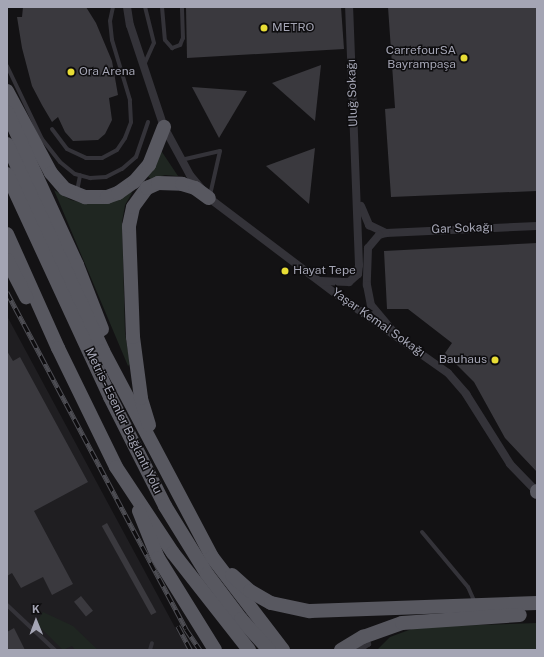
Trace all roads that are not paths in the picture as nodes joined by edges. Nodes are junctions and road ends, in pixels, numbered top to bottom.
1 (113, 7) edge
2 (127, 7) edge
3 (145, 7) edge
4 (162, 7) edge
5 (182, 7) edge
6 (349, 7) edge
7 (7, 66) edge
8 (143, 66) junction
9 (7, 91) edge
10 (7, 112) edge
11 (148, 122) dead end
12 (164, 127) junction
13 (52, 129) dead end
14 (7, 144) edge
15 (180, 160) junction
16 (7, 174) edge
17 (80, 175) junction
18 (356, 180) junction
19 (76, 195) junction
20 (209, 198) junction
21 (537, 226) edge
22 (386, 233) junction
23 (7, 234) edge
24 (7, 260) edge
25 (320, 280) junction
26 (400, 340) junction
27 (58, 348) junction
28 (142, 424) junction
29 (162, 463) junction
30 (537, 492) edge
31 (137, 501) junction
32 (422, 532) dead end
33 (205, 542) junction
34 (537, 603) edge
35 (7, 605) edge
36 (476, 611) junction
37 (537, 612) edge
38 (152, 643) dead end
39 (361, 643) edge
40 (342, 649) edge
41 (55, 650) edge
42 (150, 650) edge
43 (215, 650) edge
44 (248, 650) edge
45 (268, 650) edge
46 (283, 650) edge

1 - 13 lane
2 - 8 street, Yaşar Kemal Sokağı
3 - 8 lane
4 - 5 lane
6 - 18 street, Uluğ Sokağı
7 - 17 lane
8 - 12 street, Yaşar Kemal Sokağı
9 - 19 highway
10 - 28 highway
11 - 17 lane
12 - 15 street, Yaşar Kemal Sokağı
12 - 19 highway
14 - 28 highway
15 - 20 street, Yaşar Kemal Sokağı
15 - 20 lane
16 - 45 highway, Metris - Esenler Bağlantı Yolu
17 - 19 lane
18 - 22 street
18 - 25 street
20 - 25 street, Yaşar Kemal Sokağı
20 - 29 highway
21 - 22 street, Gar Sokağı
22 - 26 street
23 - 27 highway
24 - 27 highway
25 - 26 street, Yaşar Kemal Sokağı
26 - 30 street, Yaşar Kemal Sokağı
27 - 31 highway
28 - 29 highway
29 - 33 highway
31 - 43 highway
31 - 44 highway
32 - 36 lane
33 - 36 highway
33 - 46 highway
34 - 36 highway
35 - 41 lane
36 - 37 highway
36 - 39 highway
38 - 42 lane
39 - 40 highway

